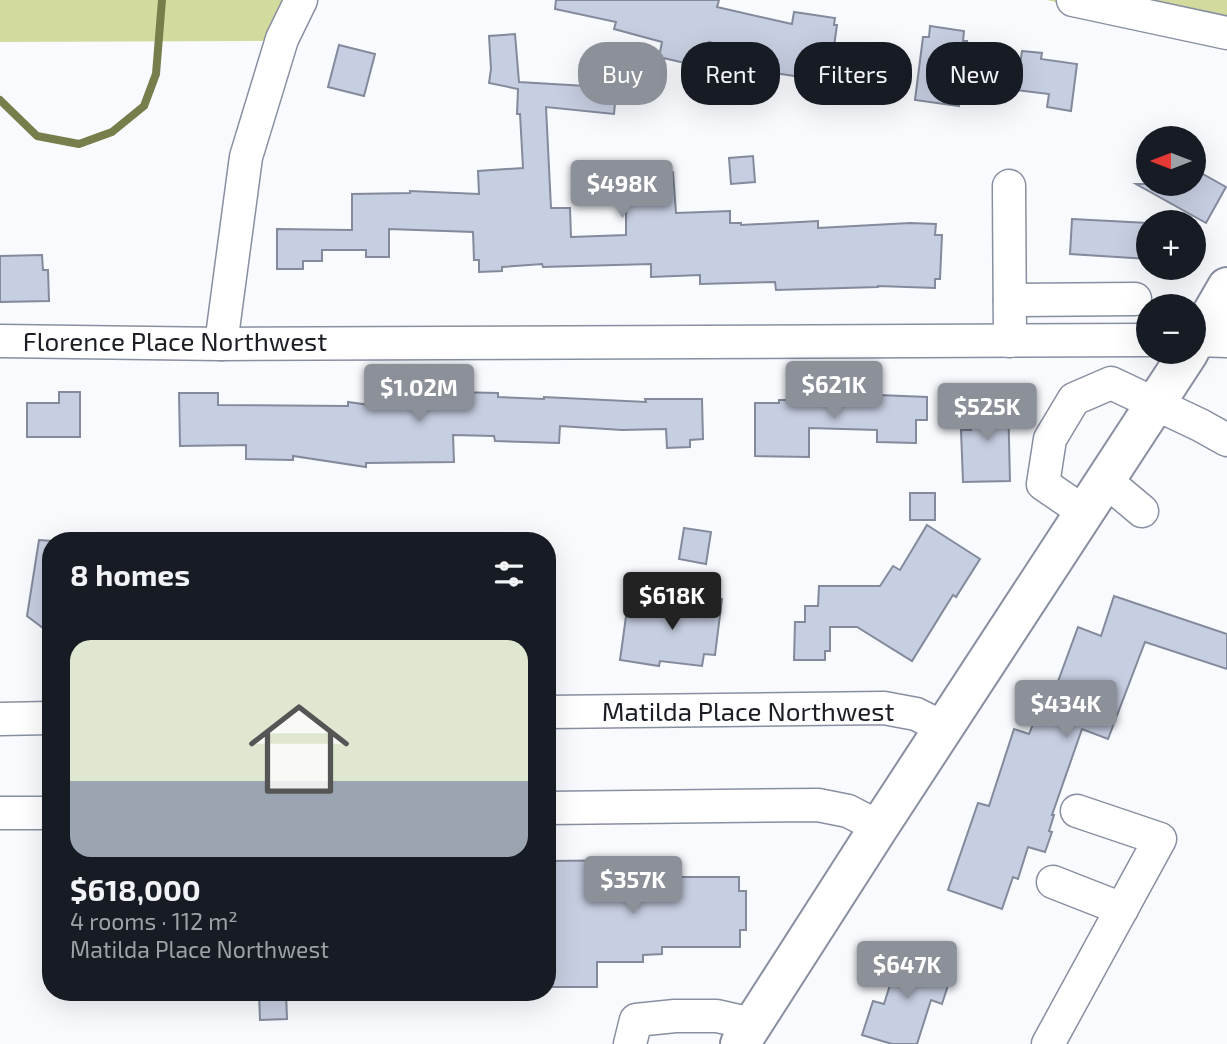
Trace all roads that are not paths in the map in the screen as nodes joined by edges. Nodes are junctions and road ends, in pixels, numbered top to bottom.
1 (301, 0) edge
2 (1073, 0) edge
3 (1227, 33) edge
4 (1009, 186) dead end
5 (1227, 287) edge
6 (1135, 299) dead end
7 (1010, 300) junction
8 (1206, 331) edge
9 (0, 341) edge
10 (1010, 341) junction
11 (1114, 341) junction
12 (1136, 341) edge
13 (221, 344) junction
14 (1185, 364) edge
15 (1111, 383) junction
16 (1155, 404) junction
17 (1227, 440) edge
18 (1105, 480) junction
19 (1142, 511) dead end
20 (1084, 512) junction
21 (556, 712) edge
22 (42, 718) edge
23 (0, 719) edge
24 (944, 728) junction
25 (556, 808) edge
26 (1077, 811) dead end
27 (0, 813) edge
28 (42, 813) edge
29 (879, 827) junction
30 (1053, 882) dead end
31 (1122, 909) junction
32 (746, 1034) edge
33 (630, 1044) edge
34 (1048, 1044) edge

1 - 13 street
2 - 3 street
4 - 7 street
5 - 8 main road
6 - 7 street
7 - 10 street
9 - 13 street, Florence Place Northwest
10 - 11 street, Florence Place Northwest
10 - 13 street, Florence Place Northwest
11 - 12 street, Florence Place Northwest
11 - 15 street
14 - 16 main road
15 - 16 street
15 - 20 street
16 - 17 street
16 - 18 main road
18 - 19 street
18 - 20 main road
20 - 24 main road
21 - 24 street, Matilda Place Northwest
22 - 23 street
24 - 29 main road
25 - 29 street
26 - 31 street
27 - 28 street
29 - 32 main road
30 - 31 street
31 - 34 street
32 - 33 street

